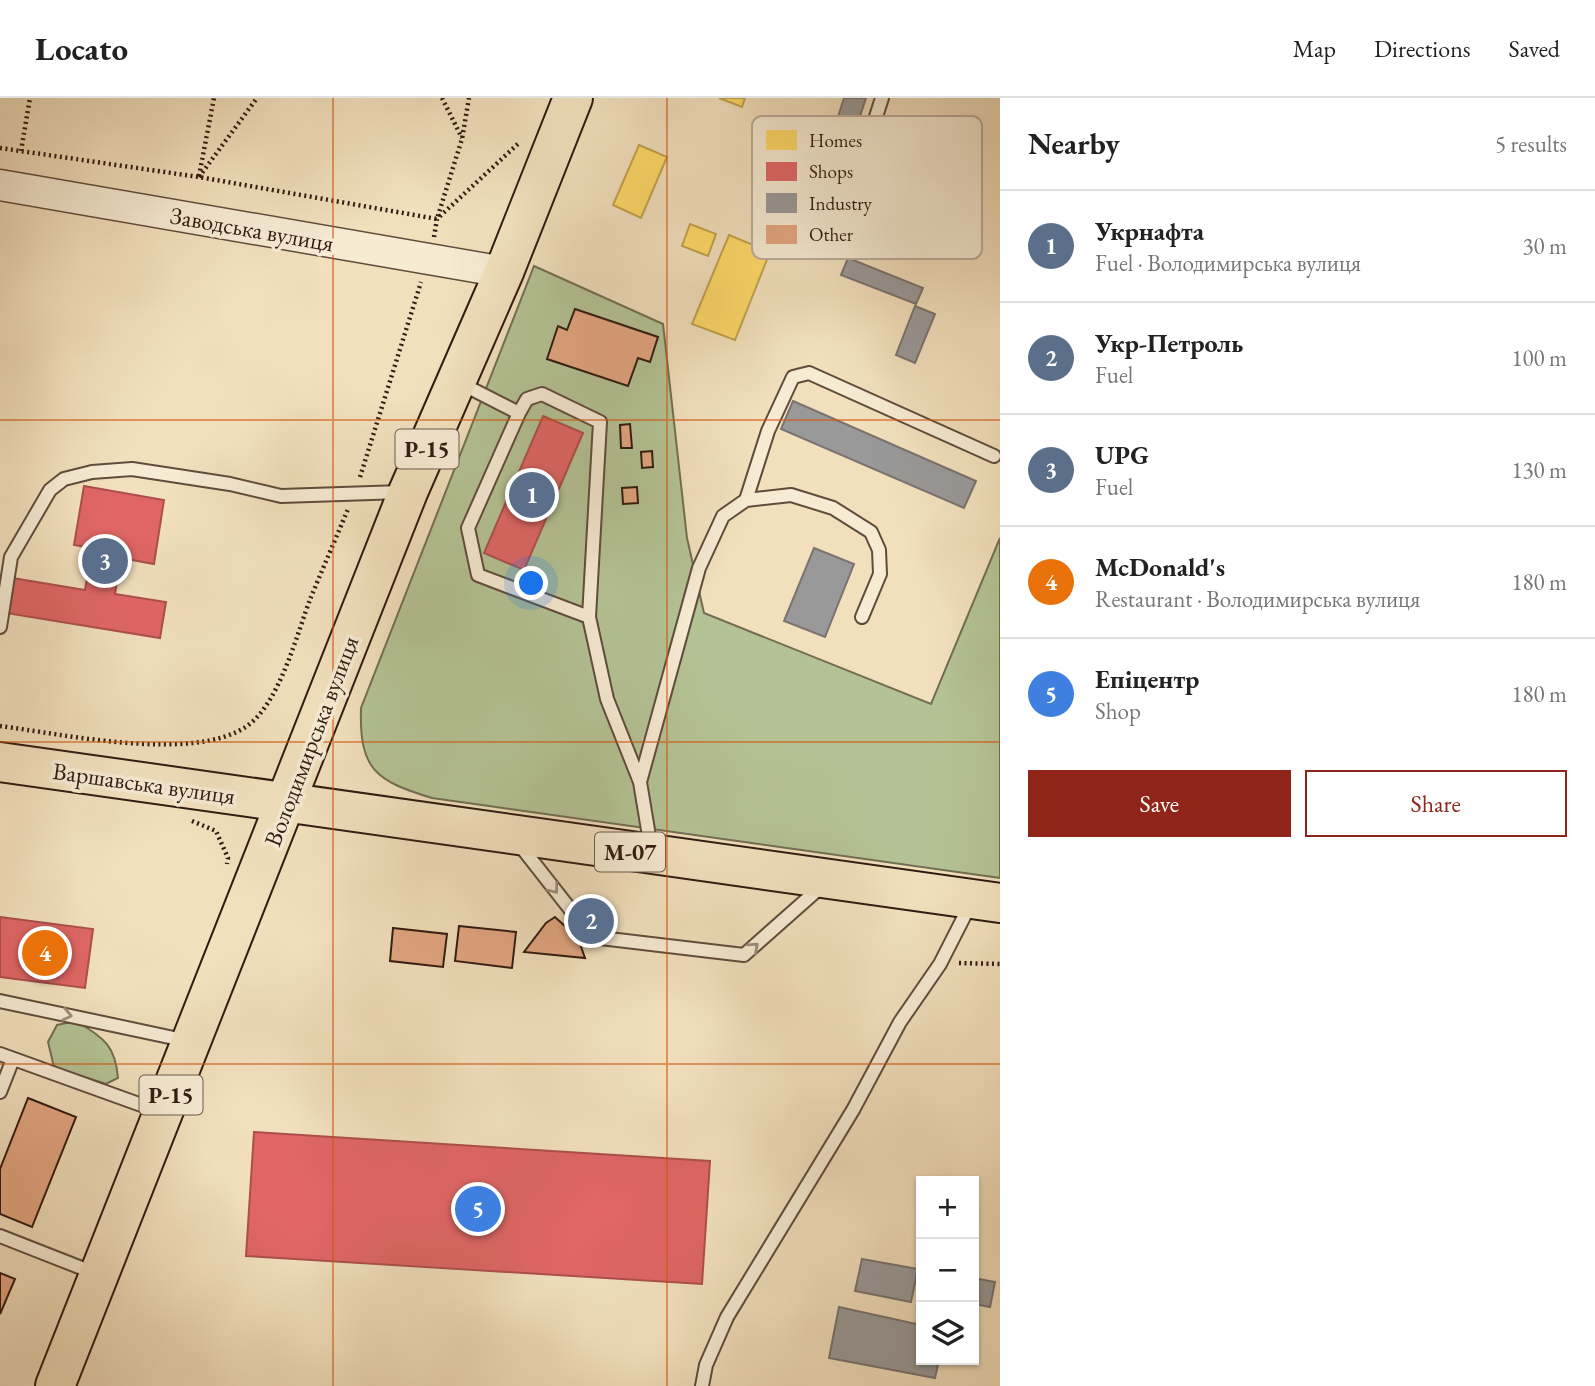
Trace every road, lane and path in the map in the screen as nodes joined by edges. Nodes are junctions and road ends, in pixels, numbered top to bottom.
1 (30, 98) edge
2 (214, 98) edge
3 (257, 98) edge
4 (442, 98) edge
5 (469, 98) edge
6 (573, 98) edge
7 (882, 98) edge
8 (876, 116) edge
9 (462, 138) junction
10 (0, 148) edge
11 (21, 151) junction
12 (199, 177) junction
13 (0, 185) edge
14 (504, 272) junction
15 (457, 381) junction
16 (519, 413) junction
17 (994, 456) dead end
18 (408, 492) junction
19 (746, 500) junction
20 (589, 617) junction
21 (862, 617) dead end
22 (0, 627) edge
23 (0, 762) edge
24 (640, 782) junction
25 (287, 803) junction
26 (512, 835) junction
27 (652, 855) junction
28 (830, 880) junction
29 (987, 901) edge
30 (940, 964) junction
31 (1000, 964) edge
32 (0, 1001) edge
33 (192, 1042) junction
34 (0, 1054) edge
35 (13, 1059) junction
36 (0, 1092) edge
37 (165, 1112) junction
38 (0, 1236) edge
39 (101, 1275) junction
40 (55, 1386) edge
41 (702, 1386) edge

1 - 11 path
2 - 12 path
3 - 12 path
4 - 9 path
5 - 9 path
6 - 14 main road, Володимирська вулиця / Р-15
7 - 8 lane
9 - 12 path
10 - 11 path
11 - 12 path
13 - 14 street, Заводська вулиця
14 - 15 main road, Володимирська вулиця / Р-15
15 - 16 lane
15 - 18 main road, Володимирська вулиця / Р-15
16 - 20 lane
16 - 20 lane
17 - 19 lane
18 - 22 lane
18 - 25 main road, Володимирська вулиця / Р-15
19 - 21 lane
19 - 24 lane
20 - 24 lane
23 - 25 main road, Варшавська вулиця / М-07
24 - 27 lane
25 - 26 main road, М-07
25 - 33 main road, Володимирська вулиця / Р-15
26 - 27 main road, М-07
26 -> 28 lane
27 - 28 main road, М-07
28 - 29 main road, М-07
29 - 30 lane
30 - 31 path
30 - 41 lane
32 -> 33 lane
33 - 37 main road, Володимирська вулиця / Р-15
34 - 35 lane
35 - 36 lane
35 - 37 lane
37 - 39 main road, Володимирська вулиця / Р-15
38 - 39 lane
39 - 40 main road, Володимирська вулиця / Р-15

